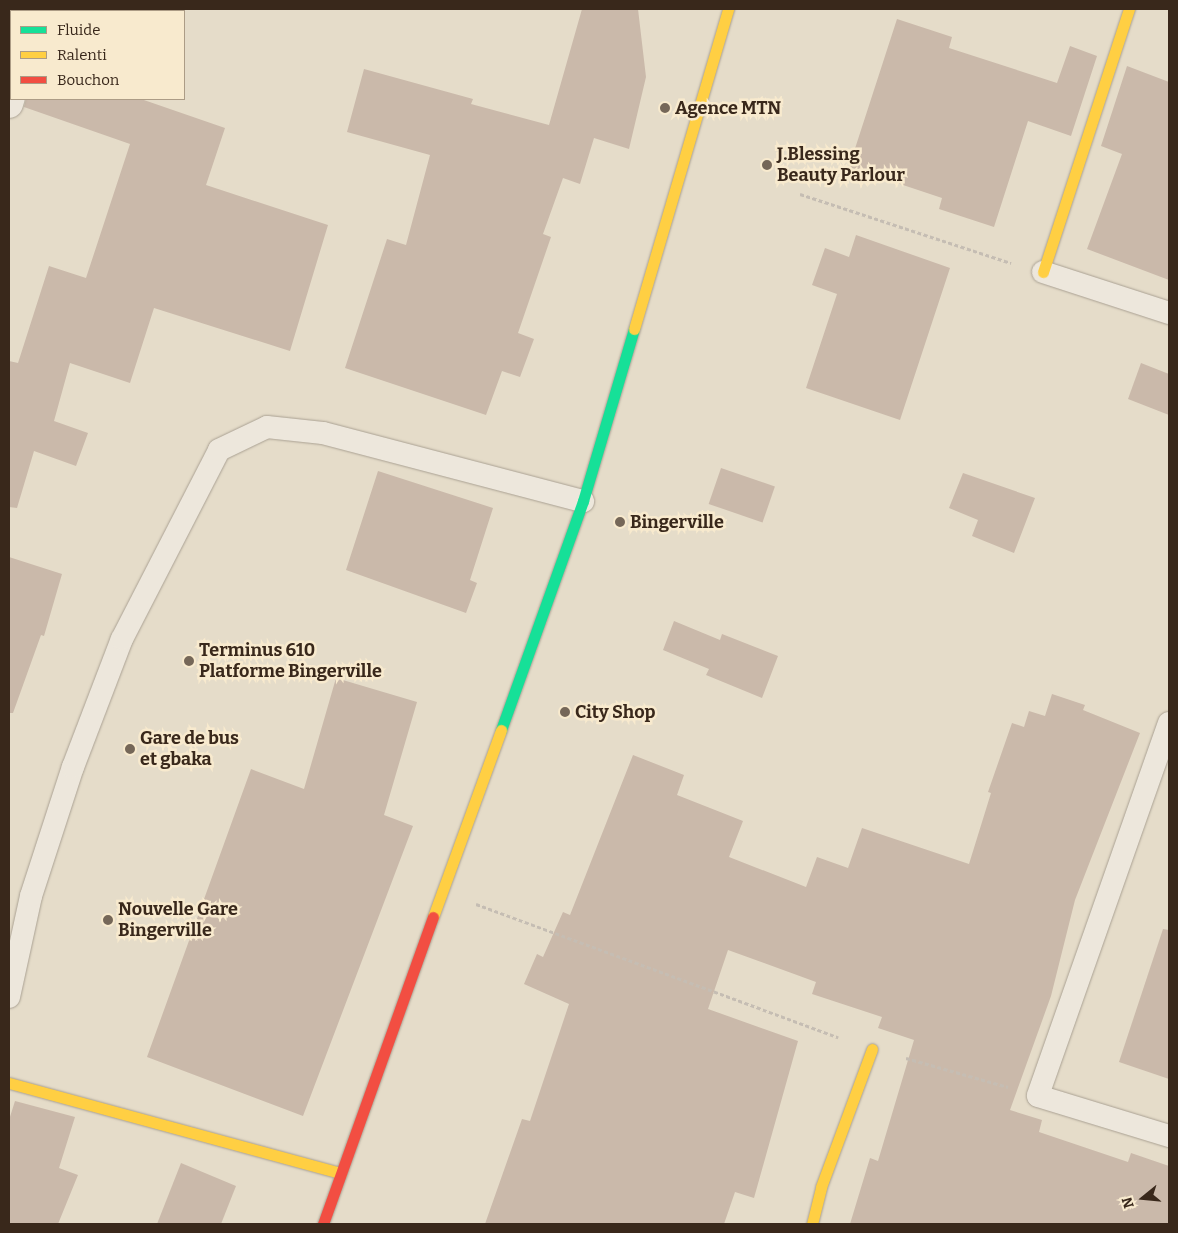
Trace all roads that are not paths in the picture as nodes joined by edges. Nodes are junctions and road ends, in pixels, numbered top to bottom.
1 (728, 9) edge
2 (1129, 9) edge
3 (1043, 272) joint
4 (1169, 313) edge
5 (583, 500) junction
6 (1169, 723) edge
7 (16, 933) edge
8 (9, 997) edge
9 (872, 1049) road end
10 (9, 1083) edge
11 (1169, 1136) edge
12 (341, 1173) junction
13 (323, 1224) edge
14 (812, 1224) edge

1 - 5 main road
2 - 3 main road
3 - 4 lane
5 - 7 lane
5 - 12 main road
6 - 11 lane
7 - 8 lane
9 - 14 main road
10 - 12 main road
12 - 13 main road

